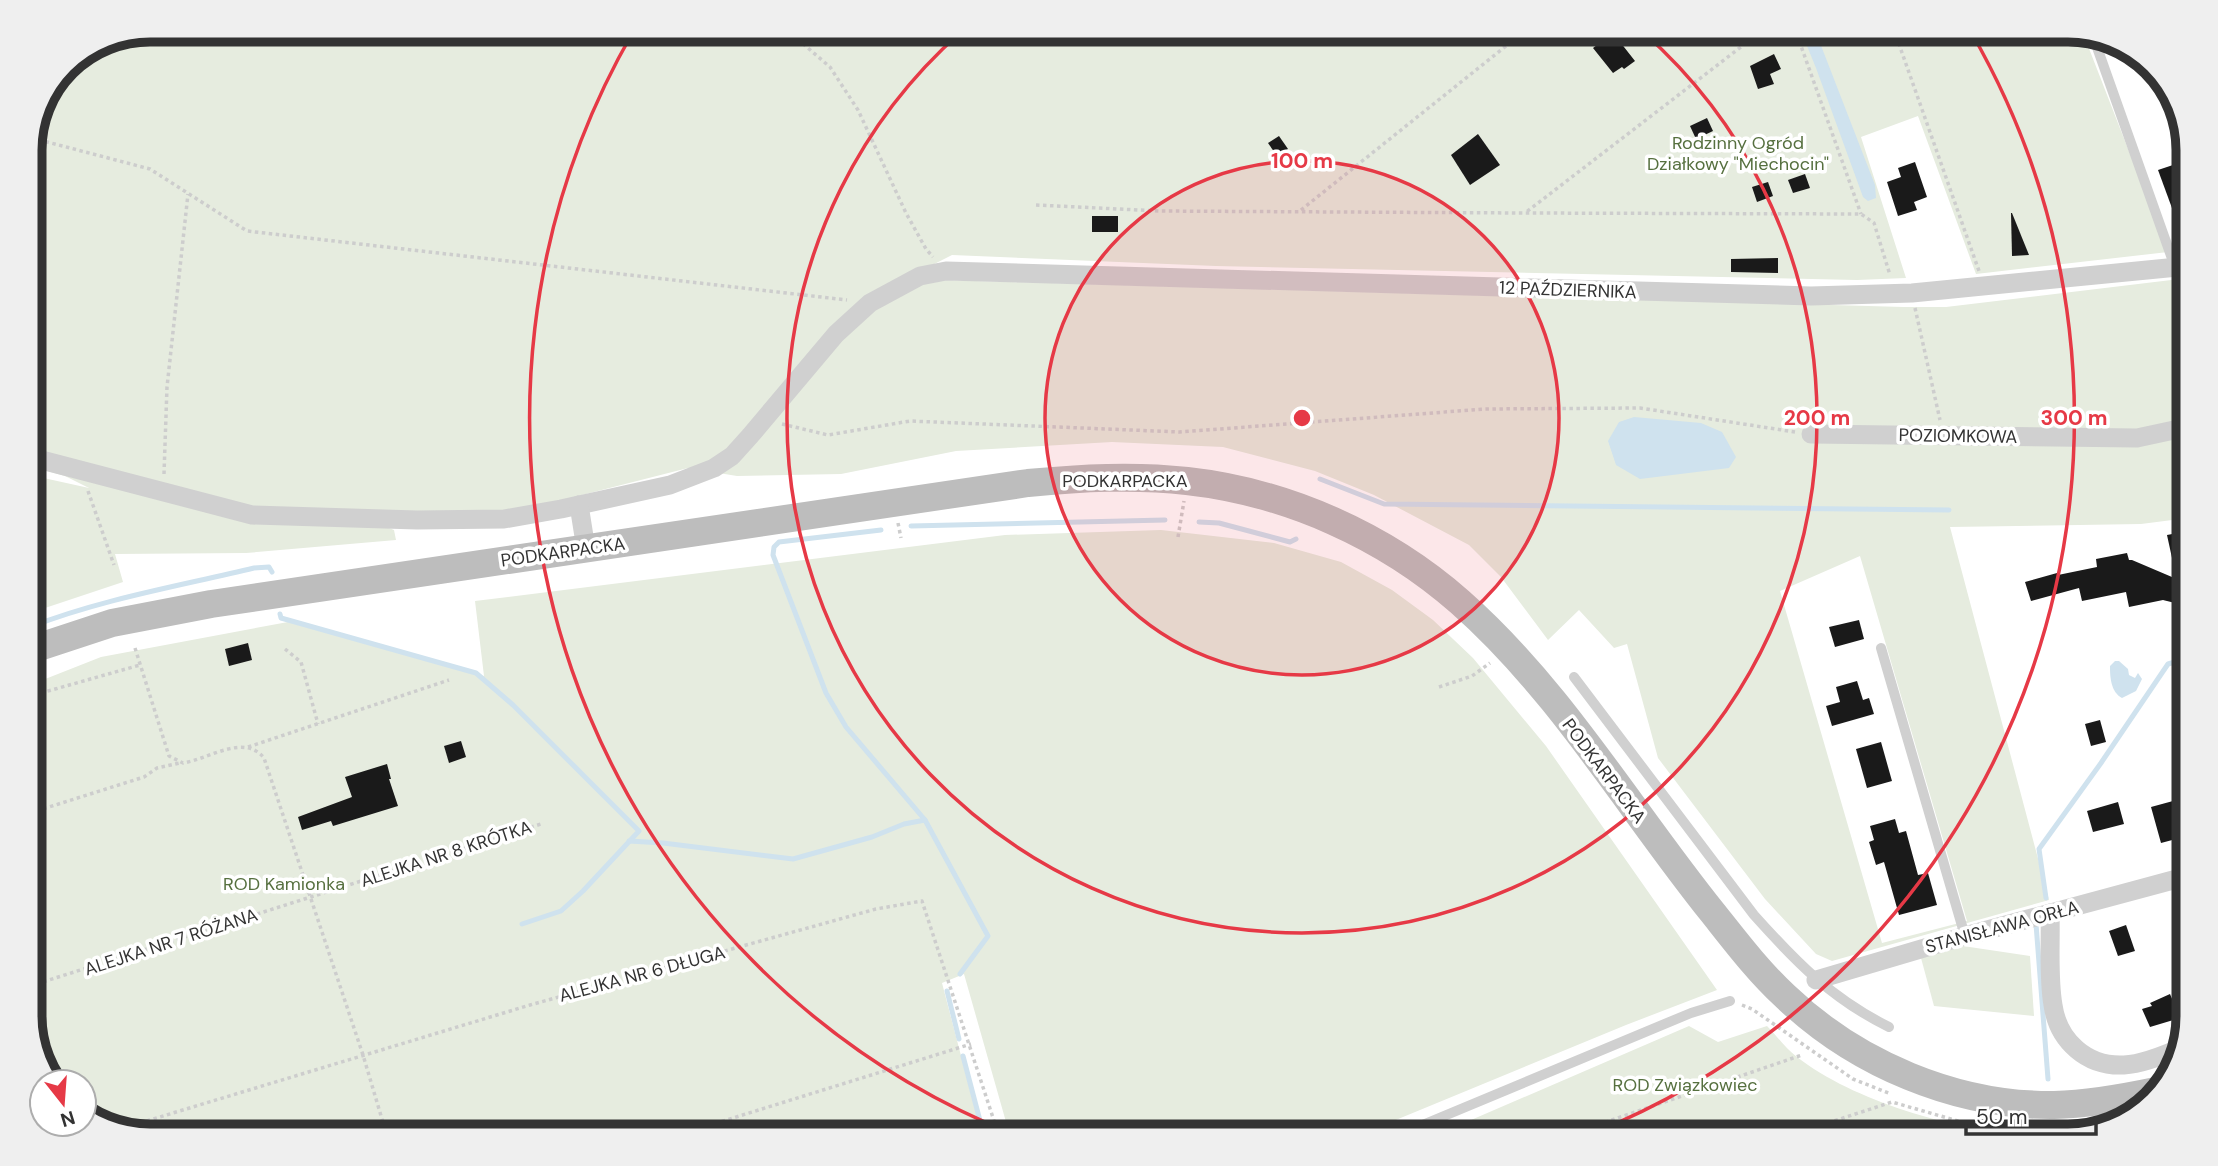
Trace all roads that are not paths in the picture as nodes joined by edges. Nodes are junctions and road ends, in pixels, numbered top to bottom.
1 (2097, 46) edge
2 (2176, 254) edge
3 (2176, 268) edge
4 (2176, 430) edge
5 (1811, 434) road end
6 (42, 459) edge
7 (579, 505) junction
8 (586, 549) junction
9 (42, 646) edge
10 (1881, 648) dead end
11 (1574, 677) dead end
12 (2176, 879) edge
13 (2050, 913) junction
14 (1965, 936) junction
15 (1816, 981) junction
16 (1730, 1001) dead end
17 (1889, 1027) dead end
18 (2170, 1052) edge
19 (2143, 1093) edge
20 (1425, 1124) edge

1 - 2 lane
3 - 7 street, 12 PAŹDZIERNIKA
4 - 5 street, POZIOMKOWA
6 - 7 street, 12 PAŹDZIERNIKA
7 - 8 street
8 - 9 main road, PODKARPACKA
8 - 19 main road, PODKARPACKA
10 - 14 lane
11 - 15 lane
12 - 13 street, STANISŁAWA ORŁA
13 - 14 street, STANISŁAWA ORŁA
13 - 18 street
14 - 15 street, STANISŁAWA ORŁA
15 - 17 lane
16 - 20 lane

